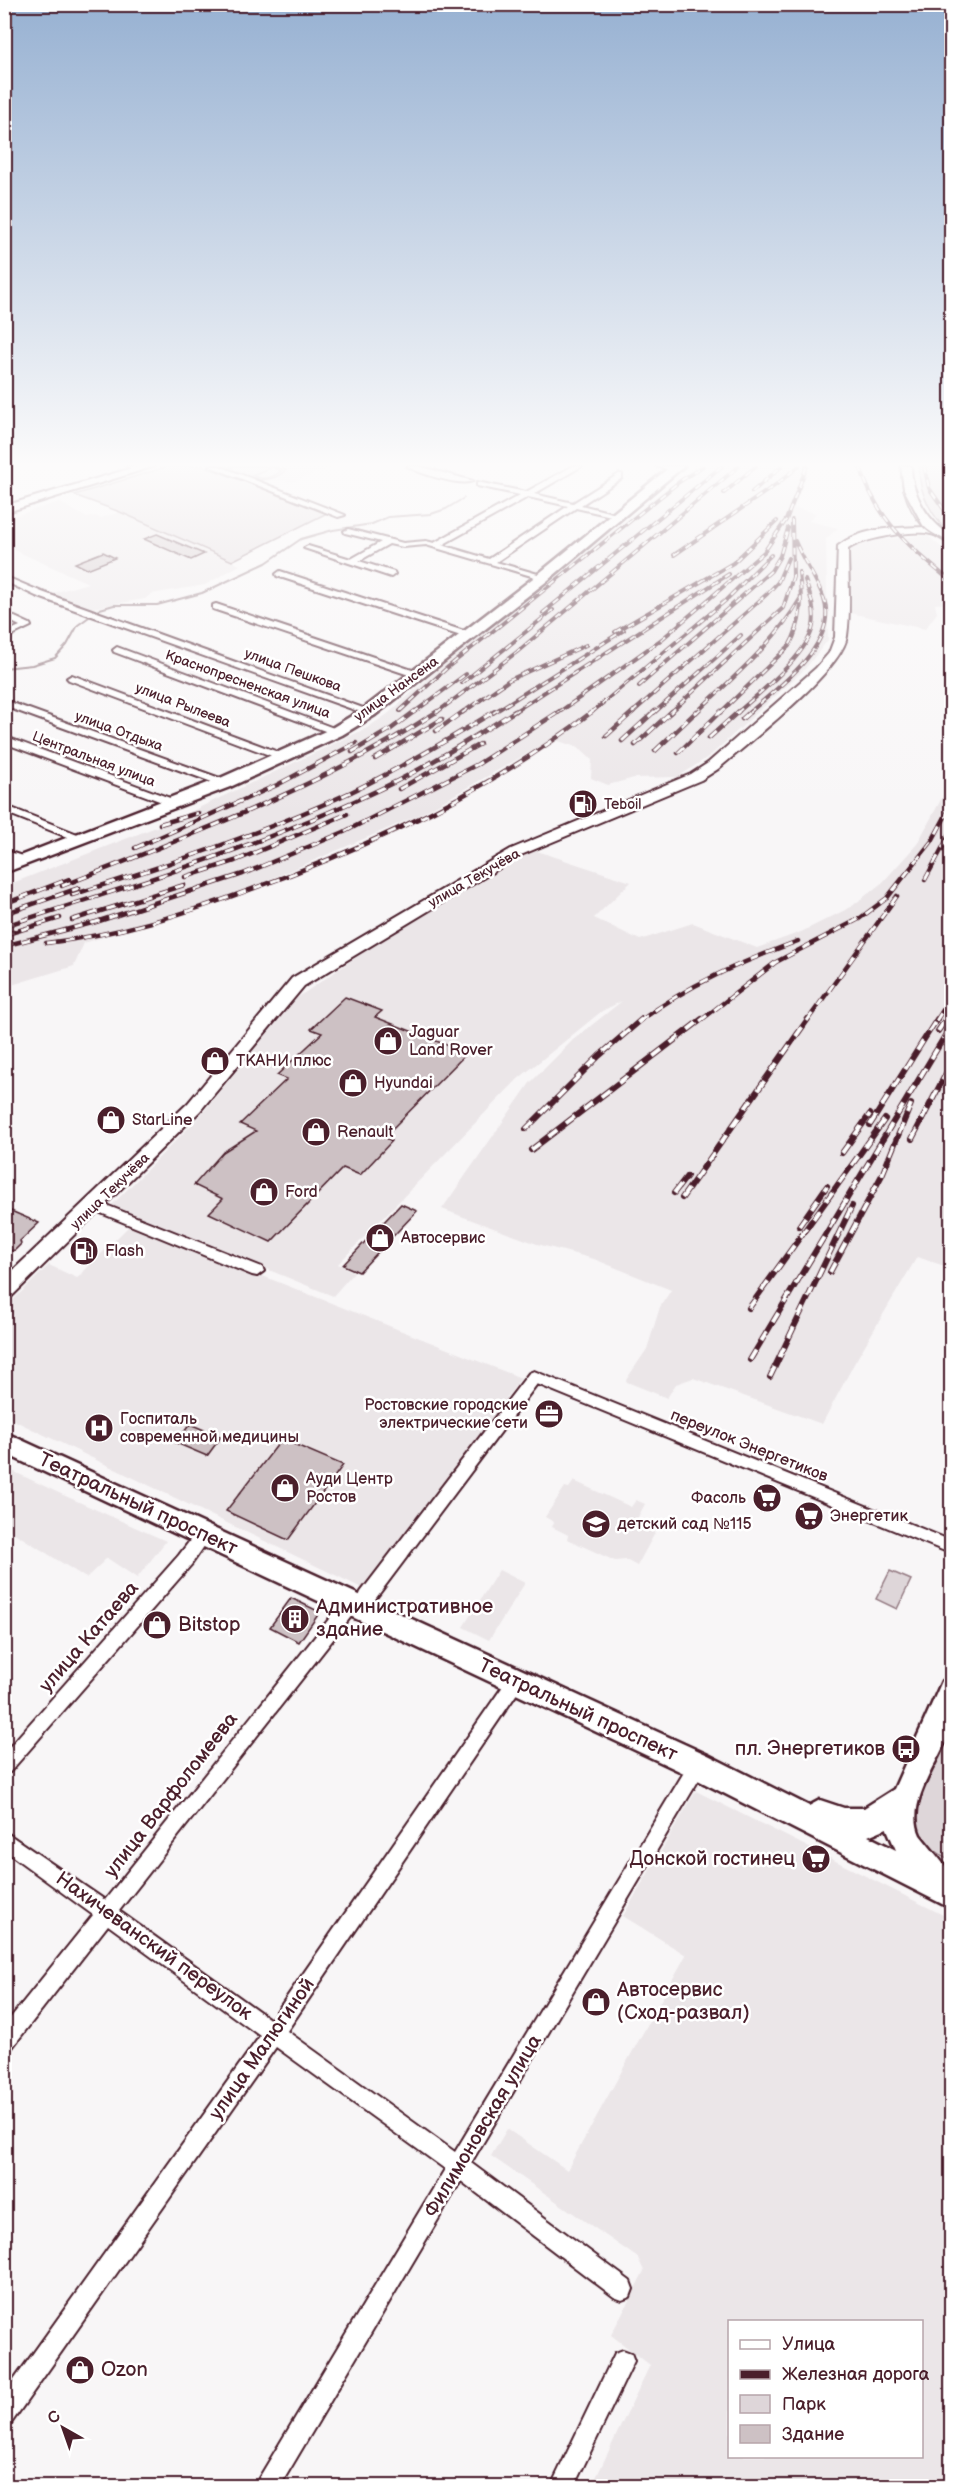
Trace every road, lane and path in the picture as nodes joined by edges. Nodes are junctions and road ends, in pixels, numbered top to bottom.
1 (13, 582) edge
2 (305, 582) edge
3 (536, 582) edge
4 (842, 582) edge
5 (216, 607) dead end
6 (4, 614) edge
7 (467, 634) junction
8 (4, 636) edge
9 (117, 650) dead end
10 (418, 675) junction
11 (72, 678) dead end
12 (4, 704) edge
13 (369, 712) junction
14 (336, 732) junction
15 (4, 739) edge
16 (284, 757) junction
17 (224, 783) junction
18 (174, 803) junction
19 (4, 808) edge
20 (81, 839) junction
21 (4, 852) edge
22 (24, 860) junction
23 (4, 868) edge
24 (96, 1206) junction
25 (257, 1271) dead end
26 (4, 1292) edge
27 (534, 1377) joint
28 (4, 1428) edge
29 (4, 1442) edge
30 (204, 1535) junction
31 (951, 1548) edge
32 (359, 1600) junction
33 (516, 1682) junction
34 (951, 1690) edge
35 (945, 1718) edge
36 (698, 1765) junction
37 (4, 1766) edge
38 (902, 1800) junction
39 (4, 1839) edge
40 (950, 1893) edge
41 (107, 1911) junction
42 (274, 2033) junction
43 (4, 2042) edge
44 (459, 2167) junction
45 (622, 2289) dead end
46 (623, 2361) dead end
47 (4, 2414) edge
48 (267, 2487) edge
49 (562, 2487) edge

1 - 13 street, улица Пешкова
2 - 7 street
3 - 7 main road, улица Нансена
4 - 24 main road, улица Текучёва
5 - 10 street
6 - 8 street
7 - 10 main road, улица Нансена
9 - 14 street, Краснопресненская улица
10 - 13 main road, улица Нансена
11 - 16 street, улица Рылеева
12 - 17 street, улица Отдыха
13 - 14 main road, улица Нансена
14 - 16 main road, улица Нансена
15 - 18 street, Центральная улица
16 - 17 main road, улица Нансена
17 - 18 main road, улица Нансена
18 - 20 main road, улица Нансена
19 - 20 street
20 - 22 main road, улица Нансена
21 - 22 street
22 - 23 main road, улица Нансена
24 - 25 street
24 - 26 main road, улица Текучёва
27 - 31 street, переулок Энергетиков
27 - 32 street, улица Варфоломеева
28 - 32 main road, Театральный проспект
29 - 30 main road, Театральный проспект
30 - 32 main road, Театральный проспект
30 - 37 street, улица Катаева
32 - 33 main road, Театральный проспект
32 - 38 main road, Театральный проспект
32 - 41 street, улица Варфоломеева
33 - 36 main road, Театральный проспект
33 - 42 street, улица Малюгиной
34 - 35 main road
35 - 38 main road
36 - 40 main road, Театральный проспект
36 - 44 street, Филимоновская улица
38 - 40 main road
39 - 41 street, Нахичеванский переулок
41 - 42 street, Нахичеванский переулок
41 - 43 street, улица Варфоломеева
42 - 44 street, Нахичеванский переулок
42 - 47 street, улица Малюгиной
44 - 45 street, Нахичеванский переулок
44 - 48 street, Филимоновская улица
46 - 49 street

